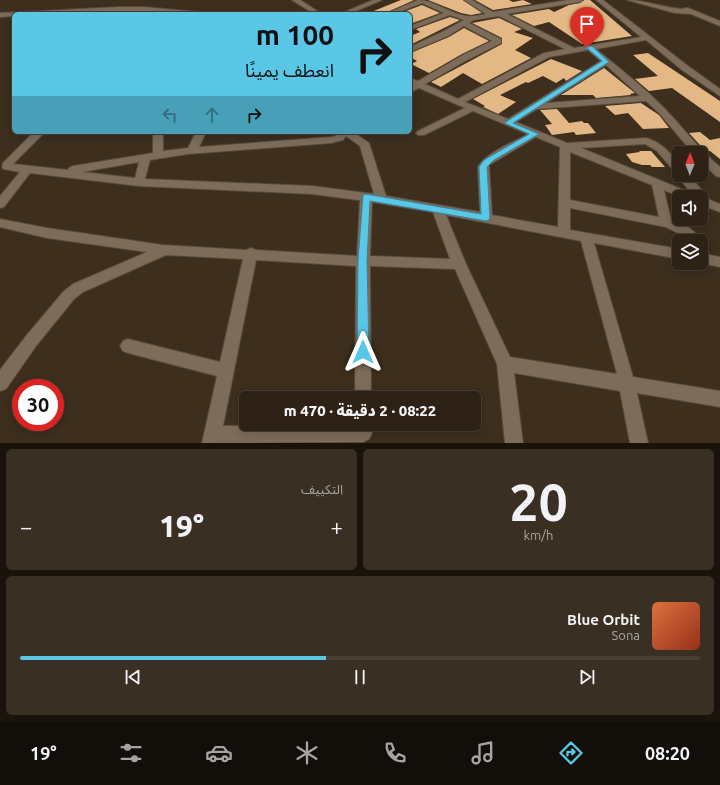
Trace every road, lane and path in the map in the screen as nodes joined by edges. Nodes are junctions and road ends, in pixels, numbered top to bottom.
1 (295, 0) edge
2 (353, 0) edge
3 (379, 0) edge
4 (423, 0) edge
5 (481, 0) edge
6 (533, 0) edge
7 (580, 0) edge
8 (599, 0) edge
9 (630, 0) edge
10 (664, 0) edge
11 (469, 1) edge
12 (364, 6) junction
13 (545, 6) junction
14 (57, 12) edge
15 (172, 12) edge
16 (316, 12) edge
17 (348, 12) edge
18 (393, 12) edge
19 (694, 12) junction
20 (449, 13) junction
21 (499, 13) junction
22 (12, 14) edge
23 (491, 14) junction
24 (0, 15) edge
25 (466, 21) junction
26 (720, 24) edge
27 (412, 28) edge
28 (647, 38) junction
29 (590, 48) junction
30 (412, 49) edge
31 (574, 50) junction
32 (606, 62) junction
33 (720, 80) edge
34 (704, 82) junction
35 (413, 85) edge
36 (720, 93) edge
37 (648, 98) junction
38 (458, 102) junction
39 (536, 106) junction
40 (472, 108) junction
41 (508, 123) junction
42 (421, 133) dead end
43 (38, 134) edge
44 (158, 134) edge
45 (201, 134) edge
46 (344, 134) edge
47 (350, 134) edge
48 (535, 134) junction
49 (307, 137) edge
50 (565, 146) junction
51 (693, 146) edge
52 (192, 151) junction
53 (158, 155) junction
54 (145, 158) junction
55 (672, 162) edge
56 (708, 162) edge
57 (27, 170) junction
58 (60, 173) junction
59 (720, 173) edge
60 (139, 182) junction
61 (688, 182) edge
62 (657, 183) junction
63 (674, 190) edge
64 (695, 190) edge
65 (366, 197) junction
66 (381, 199) junction
67 (564, 203) junction
68 (0, 204) edge
69 (708, 204) edge
70 (720, 208) edge
71 (438, 209) junction
72 (486, 218) junction
73 (0, 223) edge
74 (666, 223) junction
75 (564, 233) junction
76 (689, 234) edge
77 (586, 237) junction
78 (166, 250) junction
79 (672, 253) edge
80 (251, 254) junction
81 (708, 259) edge
82 (362, 261) junction
83 (720, 262) edge
84 (459, 264) junction
85 (128, 346) dead end
86 (505, 364) junction
87 (226, 371) junction
88 (0, 383) edge
89 (627, 383) junction
90 (363, 391) edge
91 (720, 399) edge
92 (363, 433) edge
93 (211, 439) edge
94 (514, 443) edge
95 (639, 443) edge

1 - 16 street
2 - 12 street
3 - 12 street
4 - 18 street
4 - 20 street
5 - 11 street
6 - 13 street
7 - 13 street
8 - 28 street
9 - 19 street
10 - 19 street
11 - 23 street
12 - 17 street
13 - 21 street
14 - 15 street
19 - 26 street
20 - 25 street
20 - 27 street
21 - 23 street
21 - 31 street
22 - 24 street
23 - 25 street
25 - 30 street
25 - 35 street
28 - 29 street
28 - 34 street
29 - 31 street
29 - 32 street
31 - 38 street
32 - 37 street
32 - 39 street
33 - 34 street
34 - 36 street
35 - 38 street
37 - 39 street
37 - 51 street
38 - 40 street
39 - 41 street
40 - 41 street
40 - 42 street
41 - 48 street
43 - 57 street
44 - 53 street
45 - 52 street
46 - 49 street
47 - 66 street
48 - 50 street
48 - 72 street
49 - 52 street
50 - 55 street
50 - 62 street
50 - 67 street
52 - 53 street
53 - 54 street
54 - 58 street
54 - 60 street
56 - 59 street
57 - 58 street
57 - 68 street
58 - 60 street
60 - 65 street
61 - 64 street
62 - 63 street
62 - 74 street
65 - 66 street
65 - 82 street
66 - 71 street
67 - 74 street
67 - 75 street
69 - 70 street
71 - 72 street
71 - 84 street
72 - 75 street
73 - 78 street
74 - 76 street
75 - 77 street
77 - 79 street
77 - 89 street
78 - 80 street
78 - 88 street
80 - 82 street
80 - 87 street
81 - 83 street
82 - 84 street
82 - 90 street
84 - 86 street
85 - 87 street
86 - 89 street
86 - 94 street
87 - 93 street
89 - 91 street
89 - 95 street
92 - 93 street

